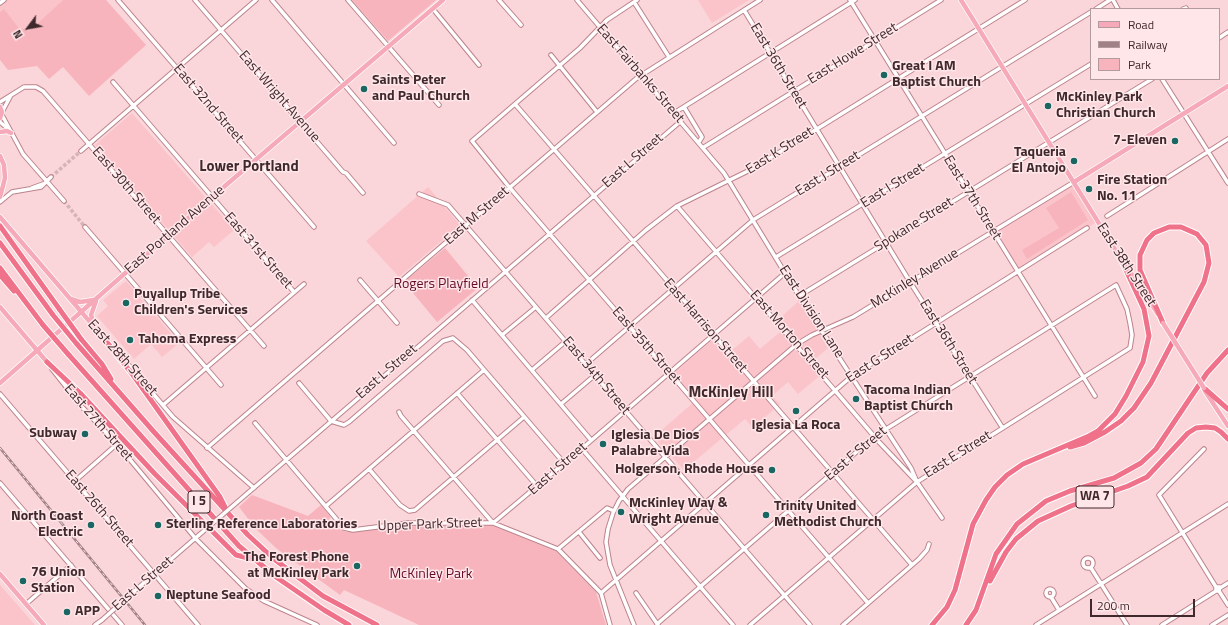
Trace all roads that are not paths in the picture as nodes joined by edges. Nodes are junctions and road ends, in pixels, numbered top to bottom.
1 (4, 0) edge
2 (118, 0) edge
3 (195, 0) edge
4 (256, 0) edge
5 (272, 0) edge
6 (348, 0) edge
7 (443, 0) edge
8 (499, 0) edge
9 (577, 0) edge
10 (760, 0) edge
11 (856, 0) edge
12 (941, 0) edge
13 (961, 0) edge
14 (1025, 0) edge
15 (1112, 0) edge
16 (636, 1) edge
17 (851, 1) edge
18 (0, 3) edge
19 (1098, 8) edge
20 (433, 9) junction
21 (744, 10) junction
22 (1090, 13) edge
23 (520, 25) dead end
24 (600, 27) junction
25 (979, 28) junction
26 (221, 30) junction
27 (875, 41) junction
28 (388, 47) junction
29 (770, 53) junction
30 (551, 55) dead end
31 (669, 58) junction
32 (479, 65) dead end
33 (1090, 65) edge
34 (559, 66) junction
35 (1002, 66) junction
36 (177, 68) junction
37 (641, 75) junction
38 (898, 78) junction
39 (1150, 80) edge
40 (1163, 80) edge
41 (113, 82) dead end
42 (344, 84) junction
43 (1228, 86) edge
44 (793, 91) junction
45 (11, 96) junction
46 (0, 102) edge
47 (515, 104) junction
48 (1026, 104) junction
49 (133, 105) junction
50 (439, 105) dead end
51 (0, 107) edge
52 (684, 107) junction
53 (597, 112) junction
54 (674, 113) junction
55 (1183, 114) junction
56 (1, 115) edge
57 (922, 116) junction
58 (681, 121) junction
59 (0, 122) edge
60 (300, 122) junction
61 (816, 128) junction
62 (0, 132) edge
63 (11, 133) junction
64 (1228, 139) edge
65 (699, 142) junction
66 (1049, 142) junction
67 (394, 143) dead end
68 (90, 144) junction
69 (704, 147) junction
70 (554, 150) junction
71 (82, 151) tunnel mouth
72 (1208, 151) junction
73 (945, 154) junction
74 (0, 156) edge
75 (256, 160) junction
76 (840, 166) junction
77 (51, 177) tunnel mouth
78 (730, 181) junction
79 (44, 182) junction
80 (1074, 182) junction
81 (1228, 184) edge
82 (510, 188) junction
83 (968, 192) junction
84 (363, 193) dead end
85 (419, 194) dead end
86 (593, 196) junction
87 (0, 197) edge
88 (212, 197) junction
89 (64, 201) tunnel mouth
90 (0, 202) edge
91 (863, 204) junction
92 (677, 206) junction
93 (1106, 216) dead end
94 (0, 217) edge
95 (753, 220) junction
96 (0, 226) edge
97 (466, 226) junction
98 (85, 227) tunnel mouth
99 (314, 227) dead end
100 (1087, 228) dead end
101 (992, 232) junction
102 (549, 234) junction
103 (168, 235) junction
104 (633, 242) junction
105 (886, 242) junction
106 (0, 243) edge
107 (716, 251) junction
108 (776, 257) junction
109 (1120, 257) junction
110 (0, 268) edge
111 (506, 271) junction
112 (1017, 272) junction
113 (126, 273) junction
114 (785, 273) junction
115 (0, 275) edge
116 (360, 280) dead end
117 (589, 280) junction
118 (910, 282) junction
119 (304, 284) dead end
120 (1116, 285) joint
121 (673, 288) junction
122 (294, 292) junction
123 (799, 296) junction
124 (69, 298) junction
125 (756, 298) junction
126 (96, 300) junction
127 (378, 300) junction
128 (472, 300) junction
129 (0, 307) edge
130 (536, 307) junction
131 (81, 312) junction
132 (546, 318) junction
133 (397, 323) dead end
134 (936, 323) junction
135 (1163, 323) junction
136 (43, 325) junction
137 (1051, 325) junction
138 (629, 326) junction
139 (250, 330) junction
140 (98, 331) junction
141 (822, 331) junction
142 (713, 335) junction
143 (102, 336) junction
144 (502, 336) junction
145 (566, 341) junction
146 (797, 344) junction
147 (264, 346) dead end
148 (37, 350) junction
149 (1228, 350) edge
150 (47, 362) junction
151 (586, 364) junction
152 (207, 368) junction
153 (484, 370) junction
154 (532, 370) junction
155 (669, 373) junction
156 (595, 375) junction
157 (852, 376) junction
158 (969, 376) junction
159 (1083, 376) junction
160 (753, 381) junction
161 (0, 383) edge
162 (299, 383) dead end
163 (221, 385) dead end
164 (117, 388) junction
165 (1204, 388) junction
166 (836, 390) junction
167 (458, 393) junction
168 (0, 394) edge
169 (1095, 396) dead end
170 (561, 404) junction
171 (163, 405) junction
172 (1228, 409) edge
173 (625, 411) junction
174 (399, 412) dead end
175 (524, 416) junction
176 (709, 419) junction
177 (331, 421) junction
178 (255, 423) dead end
179 (1228, 426) edge
180 (792, 427) junction
181 (1002, 427) junction
182 (885, 429) junction
183 (414, 431) junction
184 (875, 436) junction
185 (1228, 439) edge
186 (498, 440) junction
187 (591, 440) junction
188 (117, 444) junction
189 (207, 448) junction
190 (582, 449) junction
191 (1204, 449) dead end
192 (665, 456) junction
193 (1036, 457) junction
194 (286, 460) junction
195 (564, 463) junction
196 (748, 465) junction
197 (370, 469) junction
198 (832, 473) junction
199 (454, 478) junction
200 (75, 481) junction
201 (917, 482) junction
202 (0, 483) edge
203 (537, 486) junction
204 (254, 488) junction
205 (622, 496) junction
206 (705, 503) junction
207 (1228, 504) edge
208 (326, 506) junction
209 (614, 511) junction
210 (788, 511) junction
211 (228, 514) junction
212 (942, 518) dead end
213 (872, 520) junction
214 (493, 523) junction
215 (579, 532) junction
216 (1182, 533) junction
217 (196, 539) junction
218 (661, 541) junction
219 (928, 544) dead end
220 (558, 549) junction
221 (745, 549) junction
222 (600, 558) dead end
223 (828, 558) junction
224 (253, 559) junction
225 (71, 565) junction
226 (912, 565) junction
227 (1091, 568) dead end
228 (0, 574) edge
229 (154, 574) junction
230 (616, 580) junction
231 (1228, 583) edge
232 (1101, 584) junction
233 (700, 587) junction
234 (1218, 589) junction
235 (601, 593) junction
236 (636, 593) dead end
237 (785, 595) junction
238 (1051, 597) dead end
239 (980, 600) junction
240 (868, 603) junction
241 (26, 604) junction
242 (1228, 605) edge
243 (1059, 610) junction
244 (1228, 615) edge
245 (658, 624) edge
246 (44, 625) edge
247 (95, 625) edge
248 (122, 625) edge
249 (198, 625) edge
250 (317, 625) edge
251 (349, 625) edge
252 (377, 625) edge
253 (610, 625) edge
254 (634, 625) edge
255 (733, 625) edge
256 (750, 625) edge
257 (810, 625) edge
258 (843, 625) edge
259 (931, 625) edge
260 (966, 625) edge
261 (1036, 625) edge
262 (1127, 625) edge
263 (1162, 625) edge
264 (1212, 625) edge

1 - 18 street
2 - 36 street, East 32nd Street
3 - 26 street, East Wright Avenue
4 - 26 street
5 - 42 street
6 - 28 street
7 - 20 main road, East Portland Avenue
8 - 23 street
9 - 24 street, East Fairbanks Street
10 - 21 street, East M Street
11 - 17 street
12 - 27 street, East Howe Street
13 - 25 main road, East 38th Street
14 - 25 street, East K Street
15 - 19 street
16 - 24 street
16 - 31 street
17 - 27 street, East 37th Street
17 - 29 street
20 - 28 main road, East Portland Avenue
20 - 32 street
21 - 29 street, East 36th Street
21 - 31 street, East M Street
22 - 35 street, East J Street
24 - 34 street
24 - 37 street, East Fairbanks Street
25 - 35 main road, East 38th Street
25 - 38 street, East K Street
26 - 36 street
26 - 60 street, East Wright Avenue
27 - 38 street, East 37th Street
27 - 44 street, East Howe Street
28 - 42 main road, East Portland Avenue
28 - 50 street
29 - 44 street, East 36th Street
29 - 52 street
30 - 34 street
31 - 37 street, East M Street
33 - 48 street, East I Street
34 - 47 street
34 - 53 street
35 - 48 main road, East 38th Street
35 - 57 street, East J Street
36 - 49 street
36 - 75 street, East 32nd Street
37 - 53 street, East M Street
37 - 54 street, East Fairbanks Street
38 - 57 street, East 37th Street
38 - 61 street, East K Street
39 - 66 street, Spokane Street
40 - 55 street
41 - 49 street, East 31st Street
42 - 60 main road, East Portland Avenue
42 - 67 street
43 - 55 main road, McKinley Avenue
44 - 61 street, East 36th Street
44 - 69 street, East Howe Street
45 - 46 street, East 30th Street
45 - 56 street
45 - 68 street, East 30th Street
47 - 70 street, East Harrison Street
47 - 82 street, East 35th Street
48 - 66 main road, East 38th Street
48 - 73 street, East I Street
49 - 68 street
49 - 88 street, East 31st Street
51 - 56 main road
52 - 54 street
52 - 65 street
53 - 70 street, East M Street
54 - 58 street, East Fairbanks Street
55 - 72 street
55 - 80 main road, McKinley Avenue
56 - 63 street
57 - 73 street, East 37th Street
57 - 76 street, East J Street
58 - 65 street, East Fairbanks Street
58 - 86 street, East L Street
59 - 63 street
60 - 75 main road, East Portland Avenue
60 - 84 street, East Wright Avenue
61 - 76 street, East 36th Street
61 - 78 street, East K Street
62 - 63 main road
63 - 79 street
64 - 72 street
65 - 69 street, East Fairbanks Street
66 - 80 main road, East 38th Street
66 - 83 street, Spokane Street
68 - 71 street
68 - 103 street, East 30th Street
69 - 78 street, East Division Lane
70 - 82 street, East M Street
70 - 86 street, East Harrison Street
72 - 81 street
72 - 93 street
73 - 83 street, East 37th Street
73 - 91 street, East I Street
74 - 87 main road
75 - 88 main road, East Portland Avenue
75 - 99 street, East 32nd Street
76 - 91 street, East 36th Street
76 - 95 street, East J Street
77 - 79 street
78 - 92 street, East K Street
78 - 95 street, East Division Lane
79 - 89 street
79 - 90 street
80 - 101 street, McKinley Avenue
80 - 109 main road, East 38th Street
82 - 97 street, East M Street
82 - 102 street, East 35th Street
83 - 101 street, East 37th Street
83 - 105 street, Spokane Street
85 - 97 street, East 34th Street
86 - 102 street, East L Street
86 - 104 street, East Harrison Street
88 - 103 main road, East Portland Avenue
88 - 122 street, East 31st Street
91 - 105 street, East 36th Street
91 - 108 street, East I Street
92 - 104 street, East K Street
92 - 107 street, East Morton Street
94 - 124 main road, East 28th Street
95 - 107 street, East J Street
95 - 108 street, East Division Lane
96 - 164 highway, bridge
97 - 111 street, East 34th Street
97 - 127 street, East M Street
98 - 113 street
100 - 112 street, East G Street
101 - 112 street, East 37th Street
101 - 118 street, McKinley Avenue
102 - 111 street, East L Street
102 - 117 street, East 35th Street
103 - 113 main road, East Portland Avenue
103 - 139 street, East 30th Street
104 - 117 street, East K Street
104 - 121 street, East Harrison Street
105 - 118 street, East 36th Street
105 - 123 street, Spokane Street
106 - 164 highway, I 5, bridge
107 - 121 street, East J Street
107 - 125 street, East Morton Street
108 - 114 street, East Division Lane
109 - 135 main road, East 38th Street
109 - 193 highway
110 - 136 highway, I 5
111 - 128 street, East L Street
111 - 130 street, East 34th Street
112 - 134 street, East G Street
112 - 137 street, East 37th Street
113 - 126 main road, East Portland Avenue
113 - 152 street
114 - 123 street, East Division Lane
114 - 125 street, East I Street
115 - 136 highway
116 - 127 street
117 - 132 street, East K Street
117 - 138 street, East 35th Street
118 - 134 street, East 36th Street
118 - 141 street, McKinley Avenue
119 - 122 street
120 - 137 street, East F Street
120 - 159 street, East E Street
121 - 138 street, East J Street
121 - 142 street, East Harrison Street
122 - 139 street
123 - 141 street, East Division Lane
124 - 126 main road
124 - 131 main road, East 28th Street
125 - 142 street, East I Street
125 - 146 street, East Morton Street
126 - 131 main road, East Portland Avenue
126 - 140 main road
127 - 133 street
127 - 189 street, East M Street
128 - 144 street
128 - 177 street, East L Street
129 - 148 main road, East 27th Street
130 - 132 street, East 34th Street
130 - 144 street
131 - 140 main road, East 28th Street
131 - 148 main road, East Portland Avenue
132 - 145 street, East 34th Street
134 - 157 street, East G Street
134 - 158 street, East 36th Street
135 - 165 main road, East 38th Street, bridge
135 - 193 highway
136 - 224 highway, I 5, bridge
137 - 158 street, East F Street
137 - 159 street, East 37th Street
138 - 151 street, East J Street
138 - 155 street, East 35th Street
139 - 147 street, East 30th Street
139 - 152 street
140 - 143 main road, East 28th Street
141 - 146 street, McKinley Avenue
141 - 157 street, East Division Lane
142 - 155 street, East I Street
142 - 160 street, East Harrison Street
143 - 171 street, East 28th Street
143 - 211 highway
144 - 154 street
145 - 151 street, East 34th Street
145 - 154 street
146 - 160 street, McKinley Avenue
146 - 166 street, East Morton Street
148 - 150 main road, East 27th Street
148 - 161 main road, East Portland Avenue
149 - 239 highway
150 - 188 street, East 27th Street
150 - 224 highway
151 - 156 street, East 34th Street
152 - 163 street
152 - 171 street
153 - 167 street
153 - 175 street
153 - 177 street
154 - 170 street
155 - 173 street, East I Street
155 - 176 street, East 35th Street
156 - 170 street
156 - 173 street, East 34th Street
157 - 166 street, East G Street
157 - 182 street, East Division Lane
158 - 181 street, East 36th Street
158 - 182 street, East F Street
159 - 169 street, East 37th Street
159 - 181 street, East E Street
160 - 176 street, McKinley Avenue
160 - 180 street, East Harrison Street
162 - 177 street
164 - 211 highway, I 5
165 - 172 highway
165 - 179 main road, East 38th Street
166 - 180 street, East G Street
166 - 184 street, East Morton Street
167 - 183 street
167 - 186 street
168 - 200 street, East 26th Street
170 - 187 street
171 - 189 street, East 28th Street
173 - 187 street, East I Street
173 - 192 street, East 34th Street
174 - 183 street
175 - 186 street
175 - 195 street
176 - 192 street, McKinley Avenue
176 - 196 street, East 35th Street
177 - 194 street, East L Street
178 - 194 street
180 - 196 street, East G Street
180 - 198 street, East Harrison Street
181 - 201 street, East E Street
182 - 184 street, East F Street
182 - 201 street, East Division Lane
183 - 197 street
183 - 199 street
184 - 198 street, East F Street
184 - 201 street, East Morton Street
185 - 239 highway, WA 7
186 - 199 street
186 - 203 street
187 - 190 street, East I Street
188 - 200 street
188 - 217 street, East 27th Street
189 - 204 street, East 28th Street
190 - 195 street, East I Street
190 - 205 street
191 - 216 street
192 - 205 street, McKinley Avenue
192 - 206 street, East 34th Street
193 - 259 highway
194 - 204 street, East L Street
194 - 208 street
195 - 203 street, East I Street
196 - 206 street, East G Street
196 - 210 street, East 35th Street
197 - 199 street
197 - 208 street
198 - 210 street, East F Street
198 - 213 street, East Harrison Street
199 - 214 street
200 - 229 street, East 26th Street
201 - 212 street, East Division Lane
201 - 213 street, East E Street
202 - 225 street
203 - 214 street, East I Street
204 - 217 street, East L Street, bridge
205 - 209 street, McKinley Avenue
205 - 218 street
206 - 218 street, East G Street
206 - 221 street, East 34th Street
207 - 216 street
208 - 214 street, Upper Park Street
209 - 215 street
209 - 230 street, McKinley Avenue
210 - 221 street, East F Street
210 - 223 street, East 35th Street
211 - 252 highway, I 5
213 - 223 street, East E Street
213 - 226 street, East Harrison Street
214 - 220 street, Upper Park Street
215 - 220 street
215 - 222 street
216 - 232 street
216 - 234 street
217 - 229 street, East L Street
217 - 250 street, East 27th Street
218 - 230 street, East G Street
218 - 233 street
219 - 226 street
220 - 235 street, Upper Park Street
221 - 233 street, East F Street
221 - 237 street, East 34th Street
223 - 237 street, East E Street
223 - 240 street, East 35th Street
224 - 251 highway, I 5
225 - 241 street
225 - 248 street
226 - 240 street
227 - 232 street
228 - 241 main road
229 - 247 street, East L Street, bridge
229 - 249 street, East 26th Street
230 - 235 street, East G Street
230 - 254 street, McKinley Avenue
231 - 234 street
232 - 243 street
232 - 262 street
233 - 245 street, East F Street
233 - 255 street
234 - 242 street
234 - 263 street
235 - 253 street, Upper Park Street
236 - 245 street
237 - 256 street, East E Street
237 - 257 street, East 34th Street
238 - 243 street
239 - 260 highway, WA 7
240 - 258 street
241 - 246 main road
243 - 261 street
244 - 264 street

